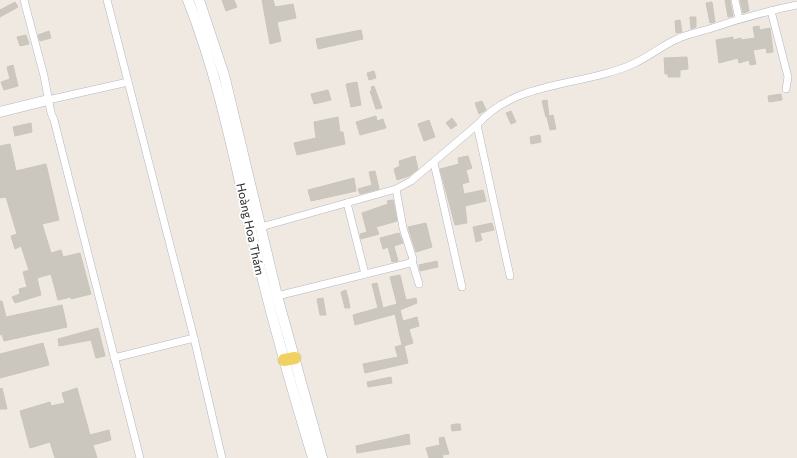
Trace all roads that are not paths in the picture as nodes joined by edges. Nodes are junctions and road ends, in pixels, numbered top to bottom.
1 (24, 0) edge
2 (107, 0) edge
3 (188, 0) edge
4 (199, 0) edge
5 (735, 0) edge
6 (797, 5) edge
7 (771, 11) junction
8 (739, 19) junction
9 (128, 82) junction
10 (786, 89) dead end
11 (48, 100) junction
12 (0, 112) edge
13 (477, 125) junction
14 (434, 163) junction
15 (396, 189) junction
16 (347, 204) junction
17 (261, 227) junction
18 (412, 261) junction
19 (365, 274) junction
20 (510, 276) dead end
21 (419, 284) dead end
22 (462, 287) dead end
23 (277, 296) junction
24 (194, 338) junction
25 (114, 358) junction
26 (289, 359) junction
27 (140, 458) edge
28 (222, 458) edge
29 (313, 458) edge
30 (322, 458) edge

1 - 11 street
2 - 9 street
3 - 26 main road, Hoàng Hoa Thám
4 - 17 main road, Hoàng Hoa Thám
5 - 8 street
6 - 7 street
7 - 8 street
7 - 10 street
8 - 13 street
9 - 11 street
9 - 24 street
11 - 12 main road
11 - 25 street
13 - 14 street
13 - 20 street
14 - 15 street
14 - 22 street
15 - 16 street
15 - 18 street
16 - 17 street
16 - 19 street
17 - 23 main road, Hoàng Hoa Thám
18 - 19 street
18 - 21 street
19 - 23 street
23 - 26 main road, Hoàng Hoa Thám
24 - 25 street
24 - 28 street
25 - 27 street
26 - 29 main road, Hoàng Hoa Thám
26 - 30 main road, Hoàng Hoa Thám

